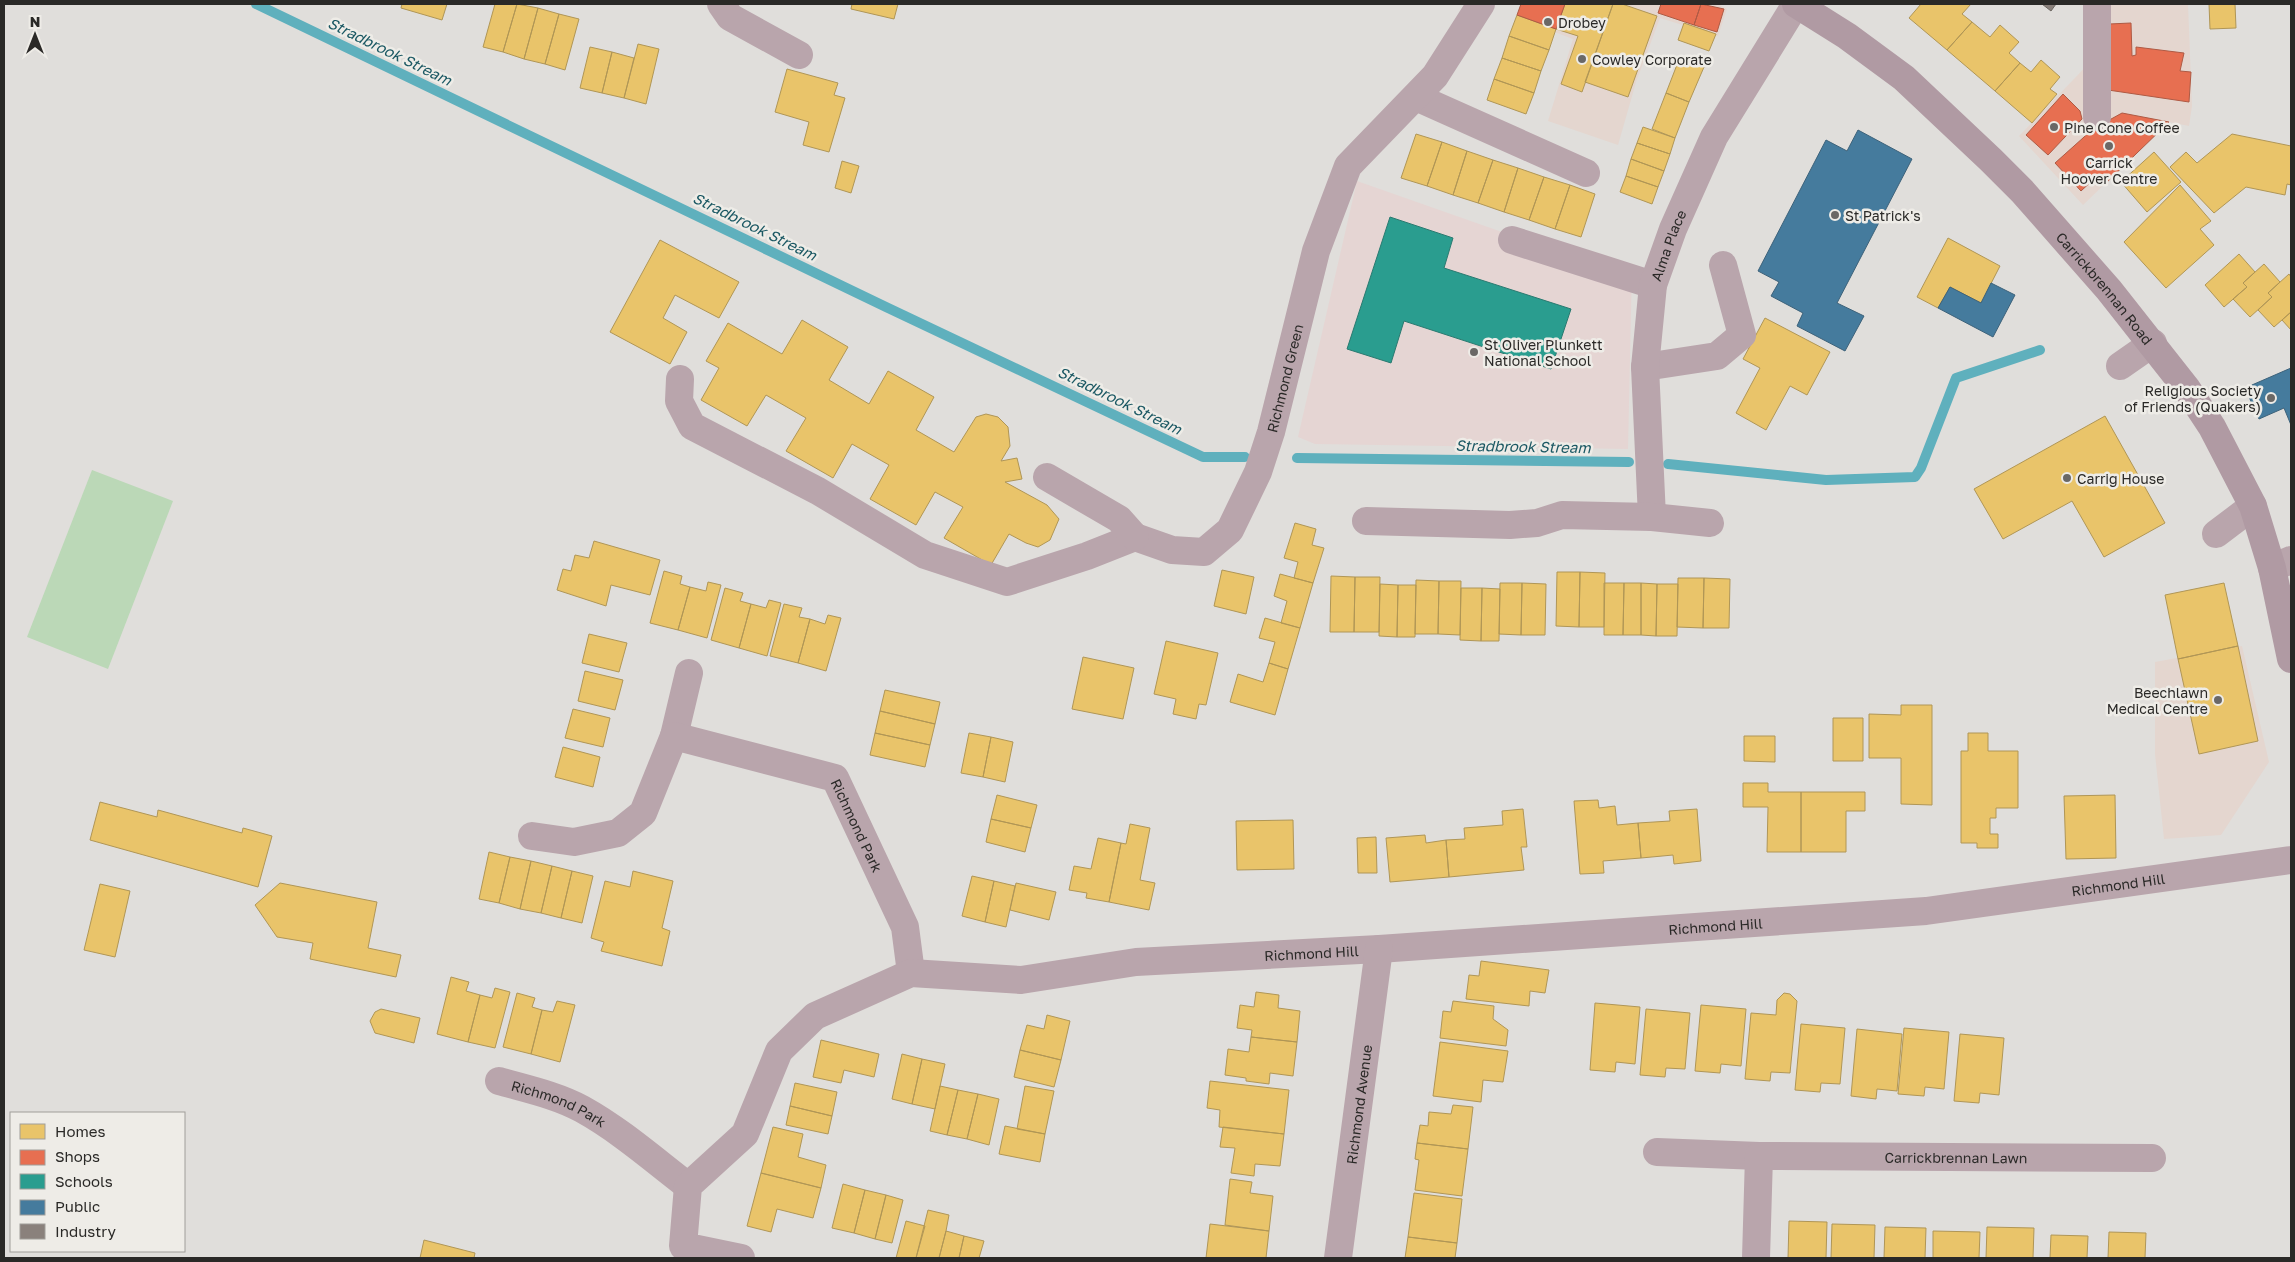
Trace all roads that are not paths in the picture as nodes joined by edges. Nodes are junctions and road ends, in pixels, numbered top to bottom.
1 (721, 4) edge
2 (1481, 4) edge
3 (1796, 4) edge
4 (2097, 4) edge
5 (799, 54) dead end
6 (1416, 98) junction
7 (2097, 117) dead end
8 (1586, 173) dead end
9 (1512, 240) dead end
10 (1723, 265) dead end
11 (1653, 285) junction
12 (2152, 343) junction
13 (2120, 366) dead end
14 (1645, 367) junction
15 (680, 379) dead end
16 (1047, 476) dead end
17 (2253, 506) junction
18 (1652, 517) junction
19 (1366, 520) dead end
20 (1710, 523) dead end
21 (2216, 534) dead end
22 (1135, 537) junction
23 (2282, 564) edge
24 (2291, 659) edge
25 (689, 673) dead end
26 (674, 736) junction
27 (532, 836) dead end
28 (2291, 860) edge
29 (1379, 949) junction
30 (911, 973) junction
31 (499, 1081) dead end
32 (1656, 1152) dead end
33 (1759, 1156) junction
34 (2152, 1158) dead end
35 (688, 1186) junction
36 (680, 1252) edge
37 (741, 1258) edge
38 (1338, 1258) edge
39 (1756, 1258) edge

1 - 5 street
2 - 6 street, Richmond Green
3 - 11 street, Alma Place
3 - 12 main road, Carrickbrennan Road
4 - 7 street
6 - 8 street
6 - 22 street, Richmond Green
9 - 11 street
10 - 14 street
11 - 14 street, Alma Place
12 - 13 street
12 - 17 main road, Carrickbrennan Road
14 - 18 street, Alma Place
15 - 22 street
16 - 22 street
17 - 21 street
17 - 23 main road, Carrickbrennan Road
18 - 19 street
18 - 20 street
23 - 24 main road, Carrickbrennan Road
25 - 26 street
26 - 27 street
26 - 30 street, Richmond Park
28 - 29 street, Richmond Hill
29 - 30 street, Richmond Hill
29 - 38 street, Richmond Avenue
30 - 35 street
31 - 35 street, Richmond Park
32 - 33 street, Carrickbrennan Lawn
33 - 34 street, Carrickbrennan Lawn
33 - 39 street
35 - 36 street
36 - 37 street

